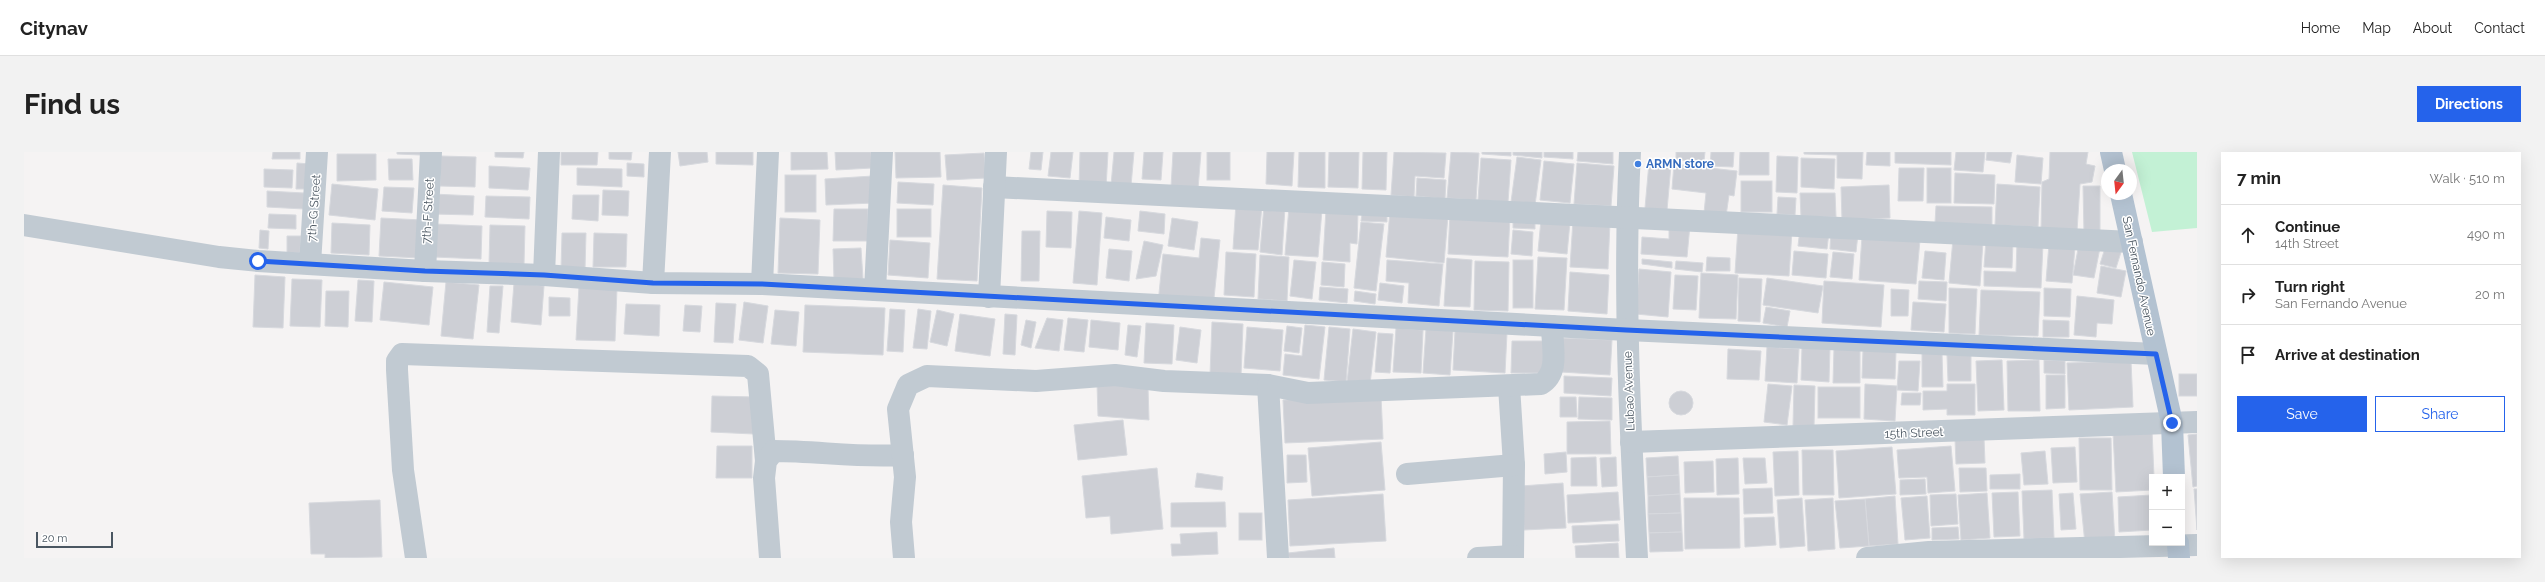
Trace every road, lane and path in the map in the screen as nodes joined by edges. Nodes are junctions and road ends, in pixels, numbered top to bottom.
1 (317, 152) edge
2 (431, 152) edge
3 (550, 152) edge
4 (660, 152) edge
5 (768, 152) edge
6 (882, 152) edge
7 (996, 152) edge
8 (1630, 152) edge
9 (2111, 152) edge
10 (2114, 164) edge
11 (994, 187) junction
12 (2122, 200) edge
13 (1626, 216) junction
14 (24, 225) edge
15 (2132, 242) junction
16 (310, 264) junction
17 (425, 271) junction
18 (544, 275) junction
19 (653, 283) junction
20 (762, 284) junction
21 (875, 290) junction
22 (989, 297) junction
23 (1552, 326) junction
24 (1626, 330) junction
25 (2156, 354) junction
26 (1268, 385) junction
27 (1509, 386) junction
28 (2197, 422) edge
29 (2172, 423) junction
30 (1631, 442) junction
31 (903, 455) junction
32 (766, 461) junction
33 (1514, 464) junction
34 (1407, 474) dead end
35 (2174, 474) edge
36 (2183, 548) edge
37 (1513, 557) edge
38 (416, 558) edge
39 (770, 558) edge
40 (904, 558) edge
41 (1278, 558) edge
42 (1478, 558) edge
43 (1637, 558) edge
44 (1867, 558) edge

1 - 16 street, 7th-G Street
2 - 17 street, 7th-F Street
3 - 18 street
4 - 19 street
5 - 20 street
6 - 21 street
7 - 11 street
8 - 13 street, Lubao Avenue
9 - 10 main road
11 - 13 street
11 - 22 street
12 - 15 main road, San Fernando Avenue
13 - 15 street
13 - 24 street, Lubao Avenue
14 - 16 street
15 - 25 main road, San Fernando Avenue
16 - 17 street
17 - 18 street
18 - 19 street
19 - 20 street
20 - 21 street
21 - 22 street
22 - 23 street
23 - 24 street
23 - 27 street
24 - 25 street
24 - 30 street, Lubao Avenue
25 - 29 main road, San Fernando Avenue
26 - 27 street
26 - 31 street
26 - 41 street
27 - 33 street
28 - 29 street, 15th Street
29 - 30 street, 15th Street
29 - 35 main road, San Fernando Avenue
30 - 43 street, Lubao Avenue
31 - 32 street
31 - 40 street
32 - 38 street
32 - 39 street
33 - 34 street
33 - 37 street
36 - 44 street
37 - 42 street

